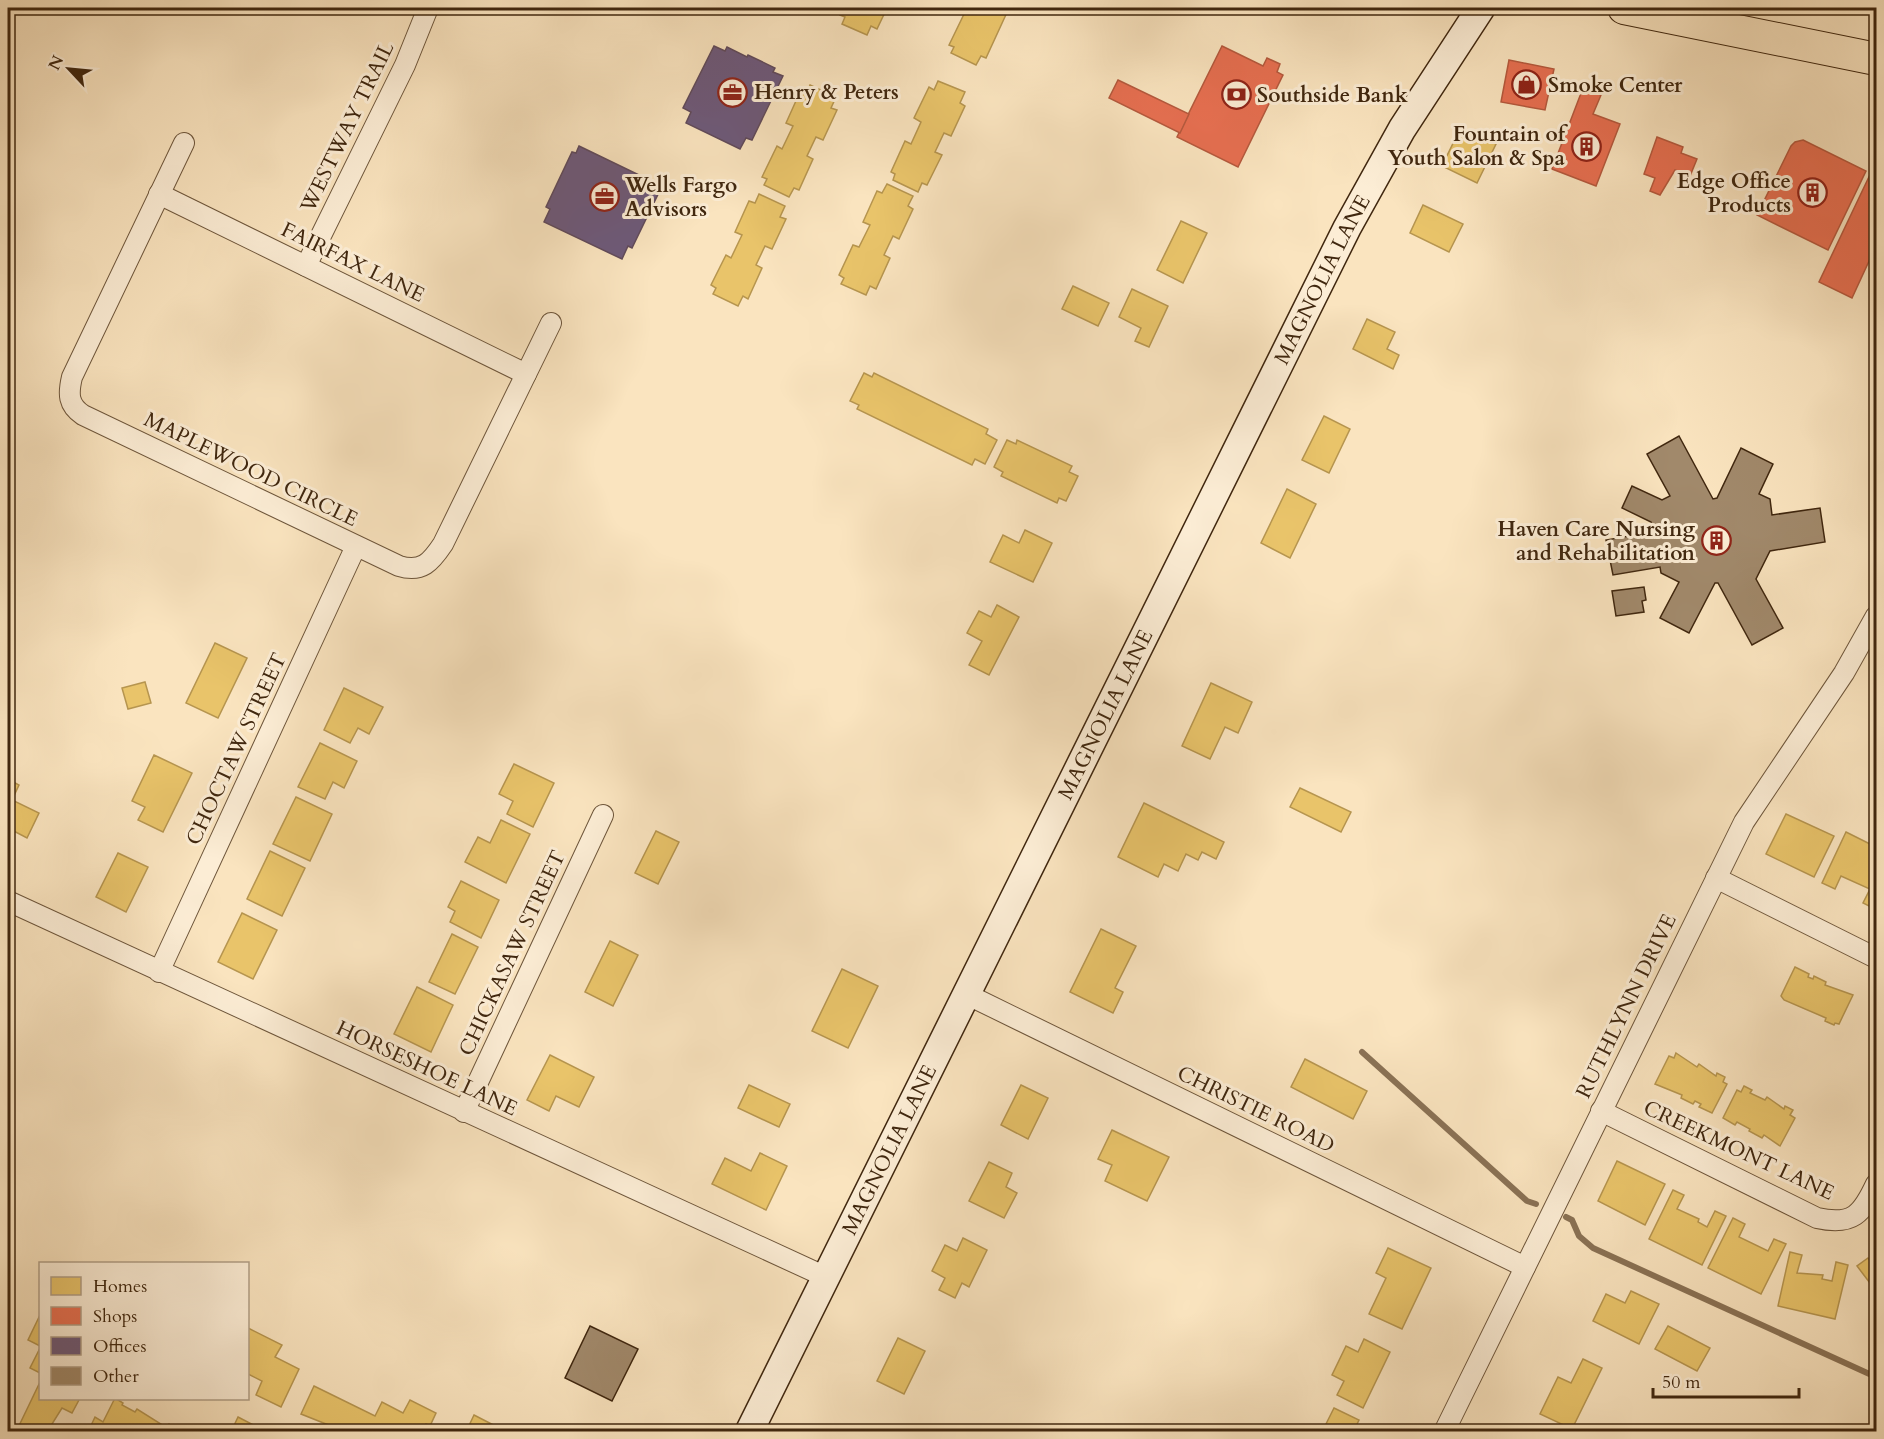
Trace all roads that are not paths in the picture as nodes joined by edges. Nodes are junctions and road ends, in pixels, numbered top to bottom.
1 (428, 8) edge
2 (1481, 8) edge
3 (1624, 8) edge
4 (1682, 14) edge
5 (1876, 59) edge
6 (184, 143) dead end
7 (159, 194) junction
8 (306, 266) junction
9 (551, 323) dead end
10 (526, 374) junction
11 (356, 546) junction
12 (1876, 616) edge
13 (603, 815) dead end
14 (1716, 878) junction
15 (8, 901) edge
16 (1876, 958) edge
17 (159, 972) junction
18 (966, 994) junction
19 (1601, 1111) junction
20 (465, 1112) junction
21 (1876, 1184) edge
22 (1525, 1267) junction
23 (826, 1277) junction
24 (749, 1431) edge
25 (1444, 1431) edge

1 - 8 street, WESTWAY TRAIL
2 - 18 main road, MAGNOLIA LANE
3 - 4 main road
4 - 5 main road
6 - 7 street, MAPLEWOOD CIRCLE
7 - 8 street, FAIRFAX LANE
7 - 11 street, MAPLEWOOD CIRCLE
8 - 10 street, FAIRFAX LANE
9 - 10 street, MAPLEWOOD CIRCLE
10 - 11 street, MAPLEWOOD CIRCLE
11 - 17 street, CHOCTAW STREET
12 - 14 street, RUTHLYNN DRIVE
13 - 20 street, CHICKASAW STREET
14 - 16 street
14 - 19 street, RUTHLYNN DRIVE
15 - 17 street, HORSESHOE LANE
17 - 20 street, HORSESHOE LANE
18 - 22 street, CHRISTIE ROAD
18 - 23 main road, MAGNOLIA LANE
19 - 21 street, CREEKMONT LANE
19 - 22 street, RUTHLYNN DRIVE
20 - 23 street, HORSESHOE LANE
22 - 25 street, RUTHLYNN DRIVE
23 - 24 main road, MAGNOLIA LANE

